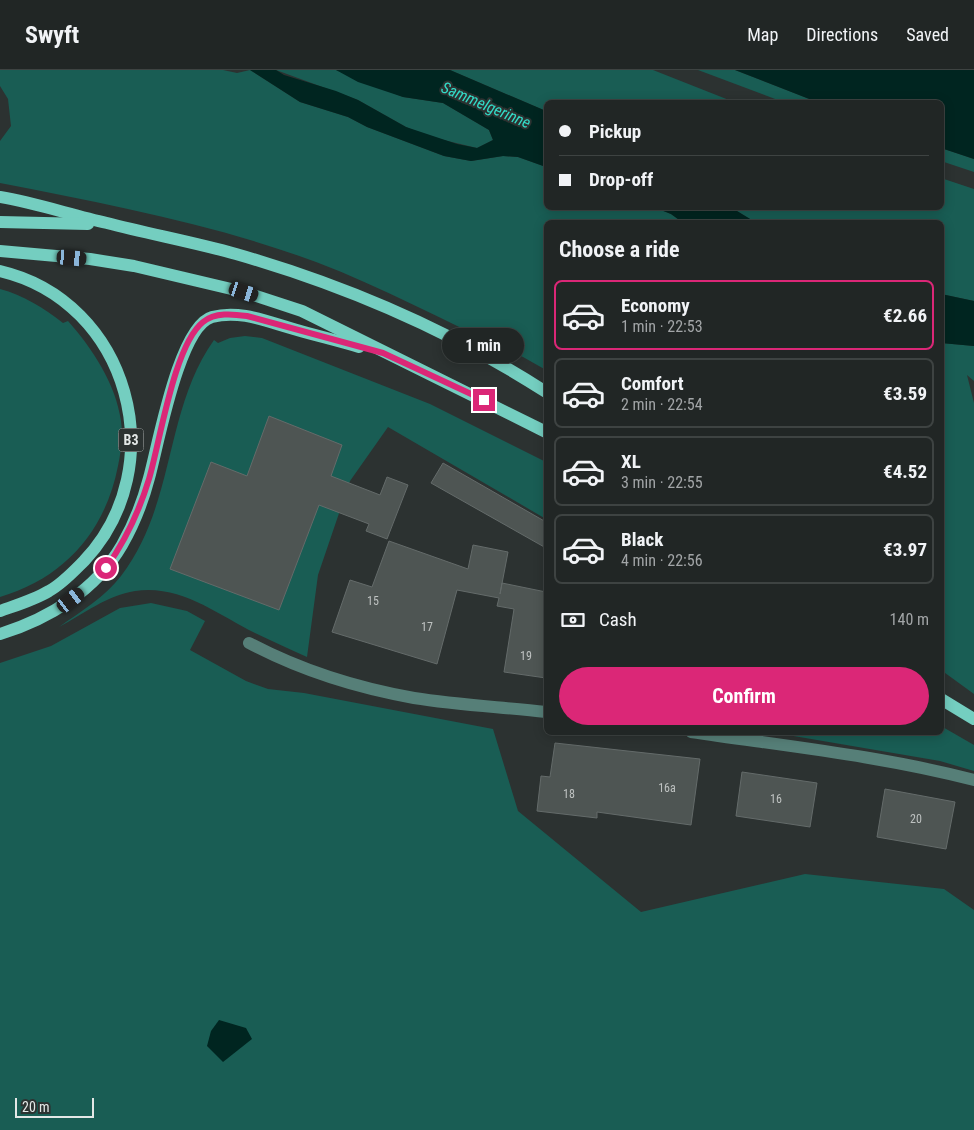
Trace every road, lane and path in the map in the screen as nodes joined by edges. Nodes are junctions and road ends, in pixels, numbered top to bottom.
1 (0, 197) edge
2 (0, 222) edge
3 (108, 224) junction
4 (0, 251) edge
5 (0, 271) edge
6 (383, 353) junction
7 (544, 391) edge
8 (544, 431) edge
9 (0, 611) edge
10 (0, 634) edge
11 (249, 643) dead end
12 (944, 701) edge
13 (544, 712) edge
14 (974, 719) edge
15 (712, 735) edge
16 (974, 780) edge

1 - 3 main road
2 - 3 main road
3 - 7 main road
4 - 6 main road, B3
5 - 9 main road, B3
6 - 8 main road, B3
6 - 10 main road, B3
11 - 13 street
12 - 14 main road
15 - 16 street

